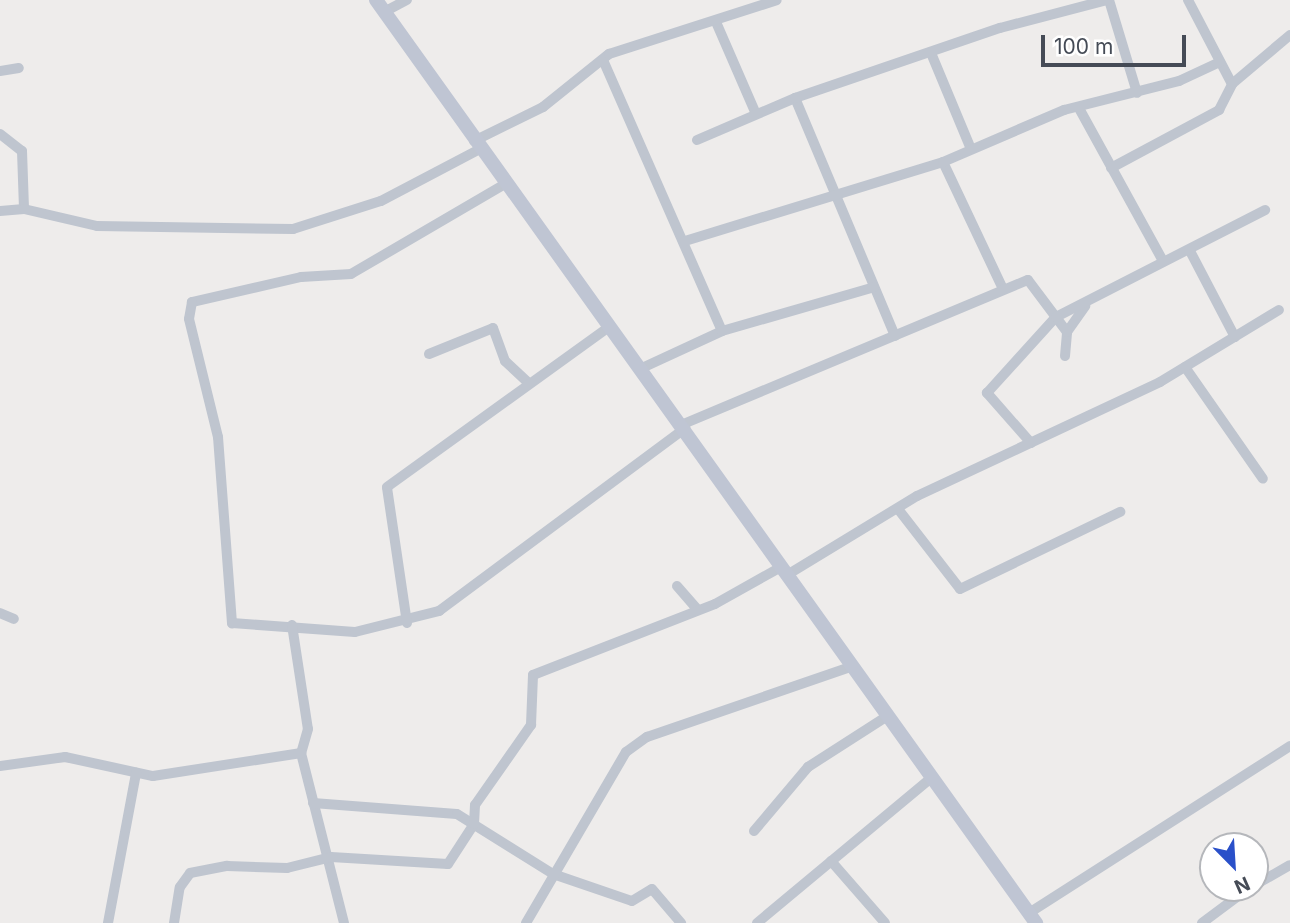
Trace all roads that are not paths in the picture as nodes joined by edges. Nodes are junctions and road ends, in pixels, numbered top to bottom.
1 (407, 0) edge
2 (777, 0) edge
3 (1108, 0) edge
4 (1188, 0) edge
5 (757, 3) edge
6 (380, 6) edge
7 (716, 22) junction
8 (1290, 34) edge
9 (931, 53) junction
10 (603, 60) junction
11 (1220, 62) junction
12 (19, 68) dead end
13 (0, 71) edge
14 (1232, 84) junction
15 (1137, 93) junction
16 (794, 98) junction
17 (1080, 110) junction
18 (756, 114) junction
19 (0, 134) edge
20 (697, 140) dead end
21 (477, 145) junction
22 (971, 149) junction
23 (943, 162) junction
24 (1111, 168) junction
25 (505, 184) junction
26 (838, 197) junction
27 (24, 209) junction
28 (1265, 210) dead end
29 (0, 211) edge
30 (685, 241) junction
31 (1190, 251) junction
32 (1163, 261) junction
33 (874, 287) junction
34 (1003, 289) junction
35 (1085, 305) junction
36 (1279, 310) dead end
37 (1056, 317) junction
38 (609, 327) junction
39 (722, 331) junction
40 (1067, 332) junction
41 (895, 336) junction
42 (1235, 337) junction
43 (429, 355) dead end
44 (1065, 356) dead end
45 (1185, 367) junction
46 (642, 368) junction
47 (529, 383) junction
48 (683, 426) junction
49 (1031, 443) junction
50 (1262, 479) dead end
51 (898, 509) junction
52 (1120, 512) dead end
53 (784, 571) junction
54 (677, 586) dead end
55 (697, 609) junction
56 (0, 614) edge
57 (15, 619) dead end
58 (407, 623) junction
59 (292, 625) junction
60 (850, 667) junction
61 (886, 717) junction
62 (1290, 746) edge
63 (301, 753) junction
64 (0, 766) edge
65 (136, 773) junction
66 (932, 777) junction
67 (313, 803) junction
68 (474, 824) junction
69 (754, 831) dead end
70 (331, 857) junction
71 (831, 861) junction
72 (1290, 865) edge
73 (552, 874) junction
74 (1269, 876) edge
75 (1230, 902) edge
76 (1032, 918) edge
77 (108, 923) edge
78 (174, 923) edge
79 (344, 923) edge
80 (526, 923) edge
81 (681, 923) edge
82 (757, 923) edge
83 (886, 923) edge
84 (1202, 923) edge

1 - 6 street
2 - 5 street
3 - 9 street
3 - 15 street
4 - 11 street
5 - 7 street
6 - 21 main road
7 - 10 street
7 - 18 street
8 - 14 street
9 - 16 street
9 - 22 street
10 - 21 street
10 - 30 street
11 - 14 street
11 - 15 street
12 - 13 street
14 - 24 street
15 - 17 street
16 - 18 street
16 - 26 street
17 - 22 street
17 - 24 street
18 - 20 street
19 - 27 street
21 - 25 main road
21 - 27 street
22 - 23 street
23 - 26 street
23 - 34 street
24 - 32 street
25 - 38 main road
25 - 59 street
26 - 30 street
26 - 33 street
27 - 29 street
28 - 31 street
30 - 39 street
31 - 32 street
31 - 42 street
32 - 35 street
33 - 39 street
33 - 41 street
34 - 37 street
34 - 41 street
35 - 37 street
35 - 40 street
36 - 42 street
37 - 40 street
37 - 49 street
38 - 46 main road
38 - 47 street
39 - 46 street
40 - 44 street
41 - 48 street
42 - 45 street
43 - 47 street
45 - 49 street
45 - 50 street
46 - 48 main road
47 - 58 street
48 - 53 main road
48 - 58 street
49 - 51 street
51 - 52 street
51 - 53 street
53 - 55 street
53 - 60 main road
54 - 55 street
55 - 68 street
56 - 57 street
58 - 59 street
59 - 63 street
60 - 61 main road
60 - 73 street
61 - 66 main road
61 - 69 street
62 - 76 street
63 - 65 street
63 - 67 street
64 - 65 street
65 - 77 street
66 - 71 street
66 - 76 main road
67 - 68 street
67 - 70 street
68 - 70 street
68 - 73 street
70 - 78 street
70 - 79 street
71 - 82 street
71 - 83 street
72 - 74 street
73 - 80 street
73 - 81 street
75 - 84 street

